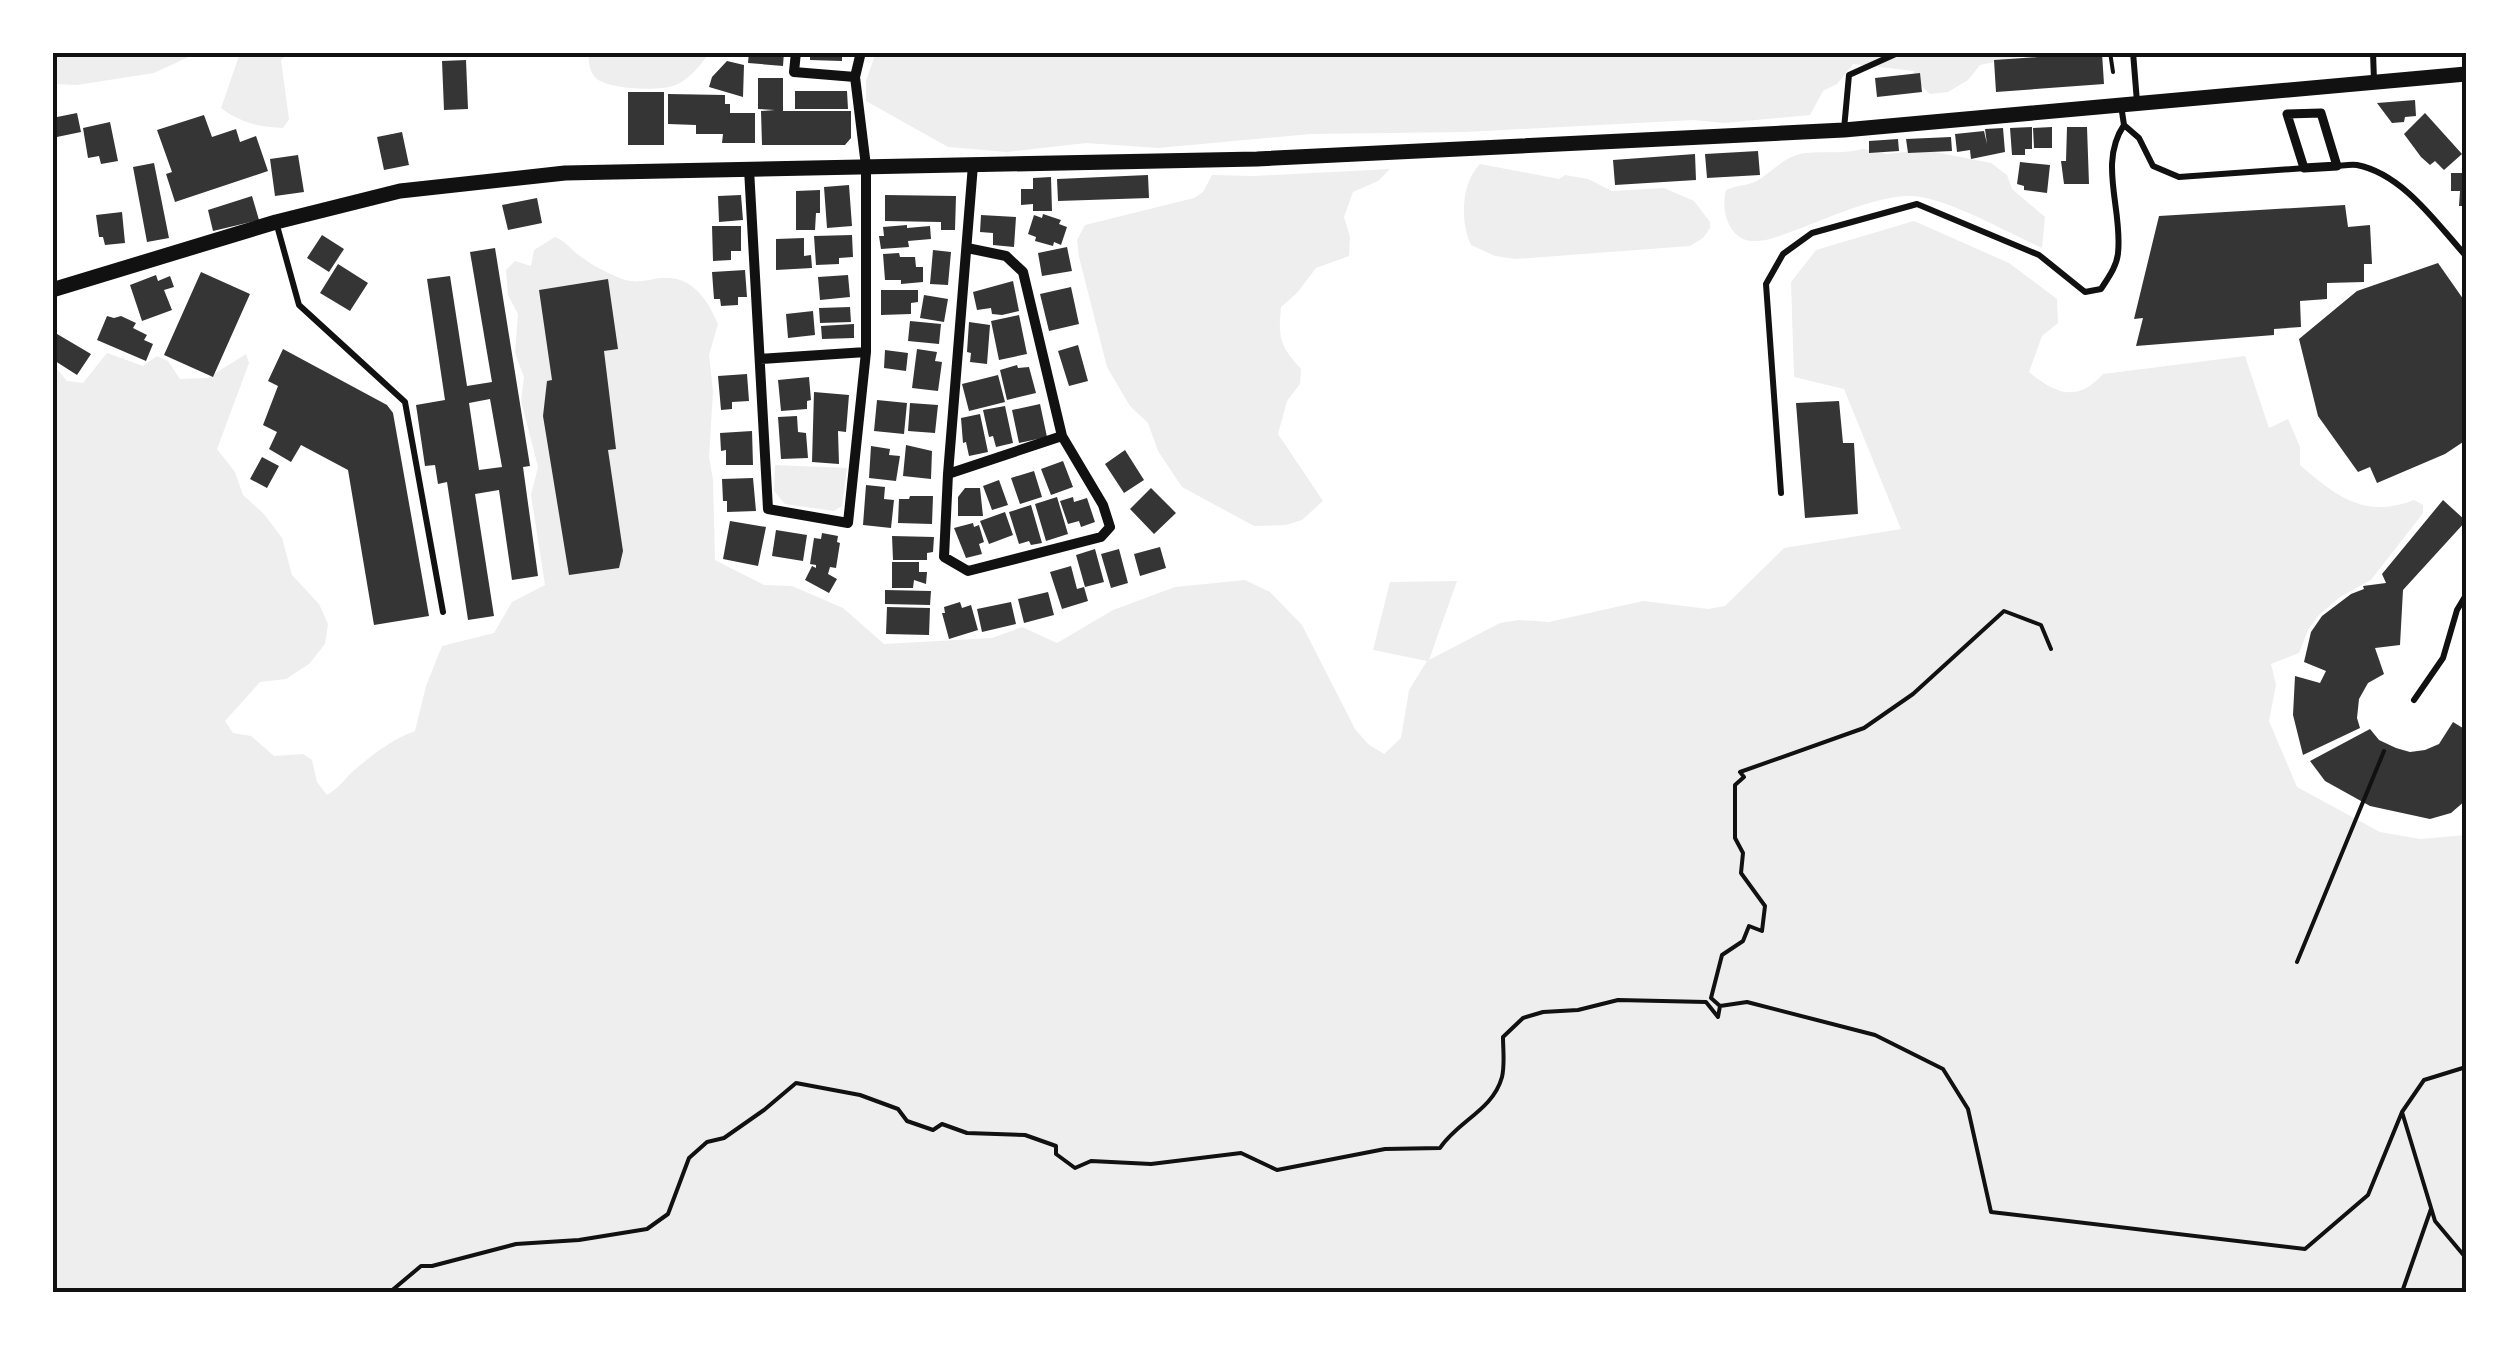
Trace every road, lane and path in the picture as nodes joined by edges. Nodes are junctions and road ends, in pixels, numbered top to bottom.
1 (796, 52) edge
2 (862, 52) edge
3 (1900, 52) edge
4 (2110, 52) edge
5 (2132, 52) edge
6 (2373, 52) edge
7 (2112, 72) dead end
8 (2466, 74) edge
9 (855, 77) junction
10 (2374, 81) junction
11 (2129, 104) junction
12 (2124, 125) junction
13 (1844, 130) junction
14 (973, 164) junction
15 (866, 166) junction
16 (2337, 166) junction
17 (2304, 168) junction
18 (749, 169) junction
19 (276, 222) junction
20 (967, 248) junction
21 (2466, 256) edge
22 (52, 290) edge
23 (866, 352) junction
24 (760, 359) junction
25 (1062, 436) junction
26 (948, 474) junction
27 (1780, 493) dead end
28 (2466, 598) edge
29 (443, 612) dead end
30 (2051, 649) dead end
31 (2414, 700) dead end
32 (2384, 751) dead end
33 (2298, 962) dead end
34 (1720, 1006) junction
35 (2466, 1067) edge
36 (2402, 1112) junction
37 (2431, 1209) junction
38 (2466, 1258) edge
39 (390, 1292) edge
40 (2402, 1292) edge

1 - 9 street
2 - 9 street
3 - 13 lane
4 - 7 path
5 - 11 lane
6 - 10 lane
8 - 10 street
9 - 15 street
10 - 11 street
11 - 12 lane
11 - 13 street
12 - 17 lane
12 - 27 lane
13 - 14 street
14 - 15 street
14 - 20 street
15 - 18 street
15 - 23 street
16 - 17 street
16 - 17 street
16 - 21 lane
18 - 19 street
18 - 24 street
19 - 22 street
19 - 29 lane
20 - 25 street
20 - 26 street
23 - 24 street
23 - 24 street
25 - 26 street
25 - 26 street
28 - 31 lane
30 - 34 path
32 - 33 path
34 - 36 path
34 - 39 path
35 - 36 path
36 - 37 path
37 - 38 path
37 - 40 path

